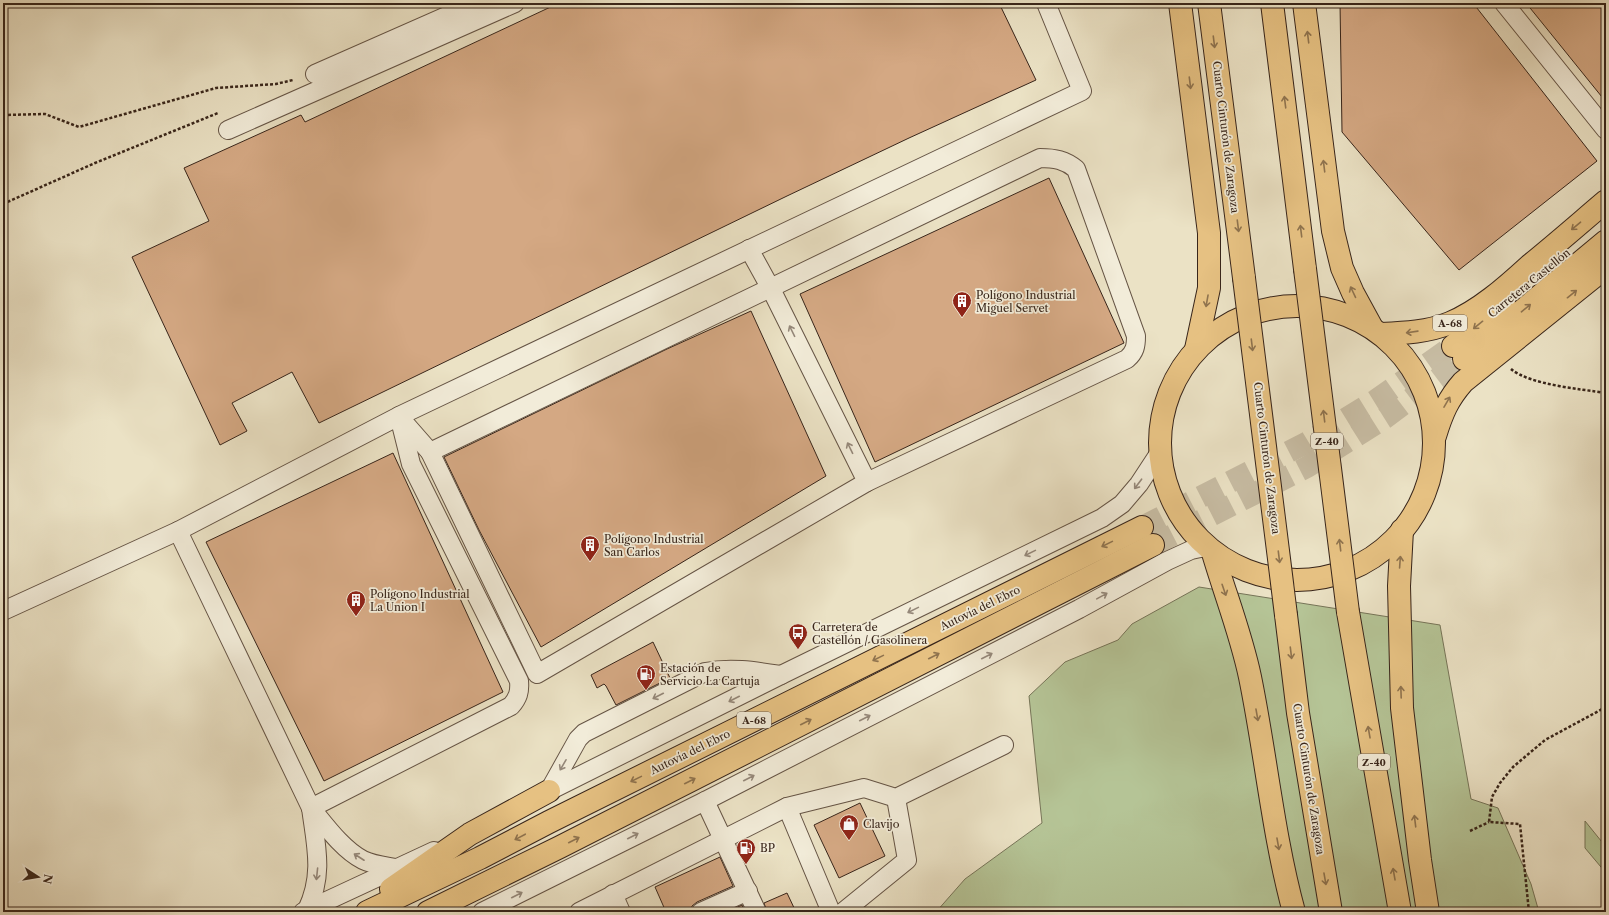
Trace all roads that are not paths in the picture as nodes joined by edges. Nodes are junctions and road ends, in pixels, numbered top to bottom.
1 (476, 3) edge
2 (515, 3) edge
3 (1046, 3) edge
4 (1180, 3) edge
5 (1209, 3) edge
6 (1272, 3) edge
7 (1304, 3) edge
8 (1504, 3) edge
9 (315, 74) road end
10 (228, 130) dead end
11 (1606, 130) edge
12 (1606, 201) edge
13 (1606, 221) edge
14 (1606, 242) edge
15 (749, 249) junction
16 (1606, 267) edge
17 (771, 289) junction
18 (1376, 330) junction
19 (1196, 349) junction
20 (399, 416) junction
21 (1434, 439) junction
22 (430, 452) junction
23 (1160, 452) junction
24 (867, 482) junction
25 (1402, 530) junction
26 (178, 531) junction
27 (1209, 550) junction
28 (3, 611) edge
29 (781, 675) junction
30 (1004, 745) dead end
31 (549, 791) junction
32 (896, 798) junction
33 (705, 801) junction
34 (787, 807) junction
35 (311, 808) junction
36 (470, 834) junction
37 (723, 839) junction
38 (396, 868) junction
39 (748, 891) junction
40 (613, 894) junction
41 (305, 911) edge
42 (357, 912) edge
43 (367, 912) edge
44 (428, 912) edge
45 (482, 912) edge
46 (579, 912) edge
47 (621, 912) edge
48 (701, 912) edge
49 (757, 912) edge
50 (831, 912) edge
51 (843, 912) edge
52 (1294, 912) edge
53 (1331, 912) edge
54 (1400, 912) edge
55 (1428, 912) edge

1 - 9 street
2 - 10 street
3 - 15 street
4 -> 19 highway
5 -> 53 highway, Cuarto Cinturón de Zaragoza, bridge
54 -> 6 highway, Z-40, bridge
18 -> 7 highway
8 - 11 street
12 -> 18 highway, A-68
13 -> 14 highway, Carretera Castellón
15 - 17 street
15 - 20 street
21 -> 16 highway
17 - 22 street
24 -> 17 street
17 - 24 street
18 - 19 highway
18 - 21 highway
19 - 23 highway
20 - 22 street
20 - 26 street
20 - 35 street
21 - 25 highway
22 - 24 street
23 - 27 highway
23 -> 29 street
25 - 27 highway
55 -> 25 highway
26 - 28 street
26 - 35 street
33 -> 27 street
27 -> 52 highway
29 -> 31 street
29 -> 31 street
30 - 32 street
31 - 36 highway
32 - 34 street
32 - 51 street
33 - 37 street
45 -> 33 street
34 - 37 street
34 - 50 street
38 -> 35 street
35 -> 41 street
36 - 38 street
36 - 42 highway
37 - 39 street
37 - 40 street
38 - 41 street
39 - 48 street
39 - 49 street
40 - 46 street
40 - 47 street
44 -> 43 highway, Autovía del Ebro / A-68

